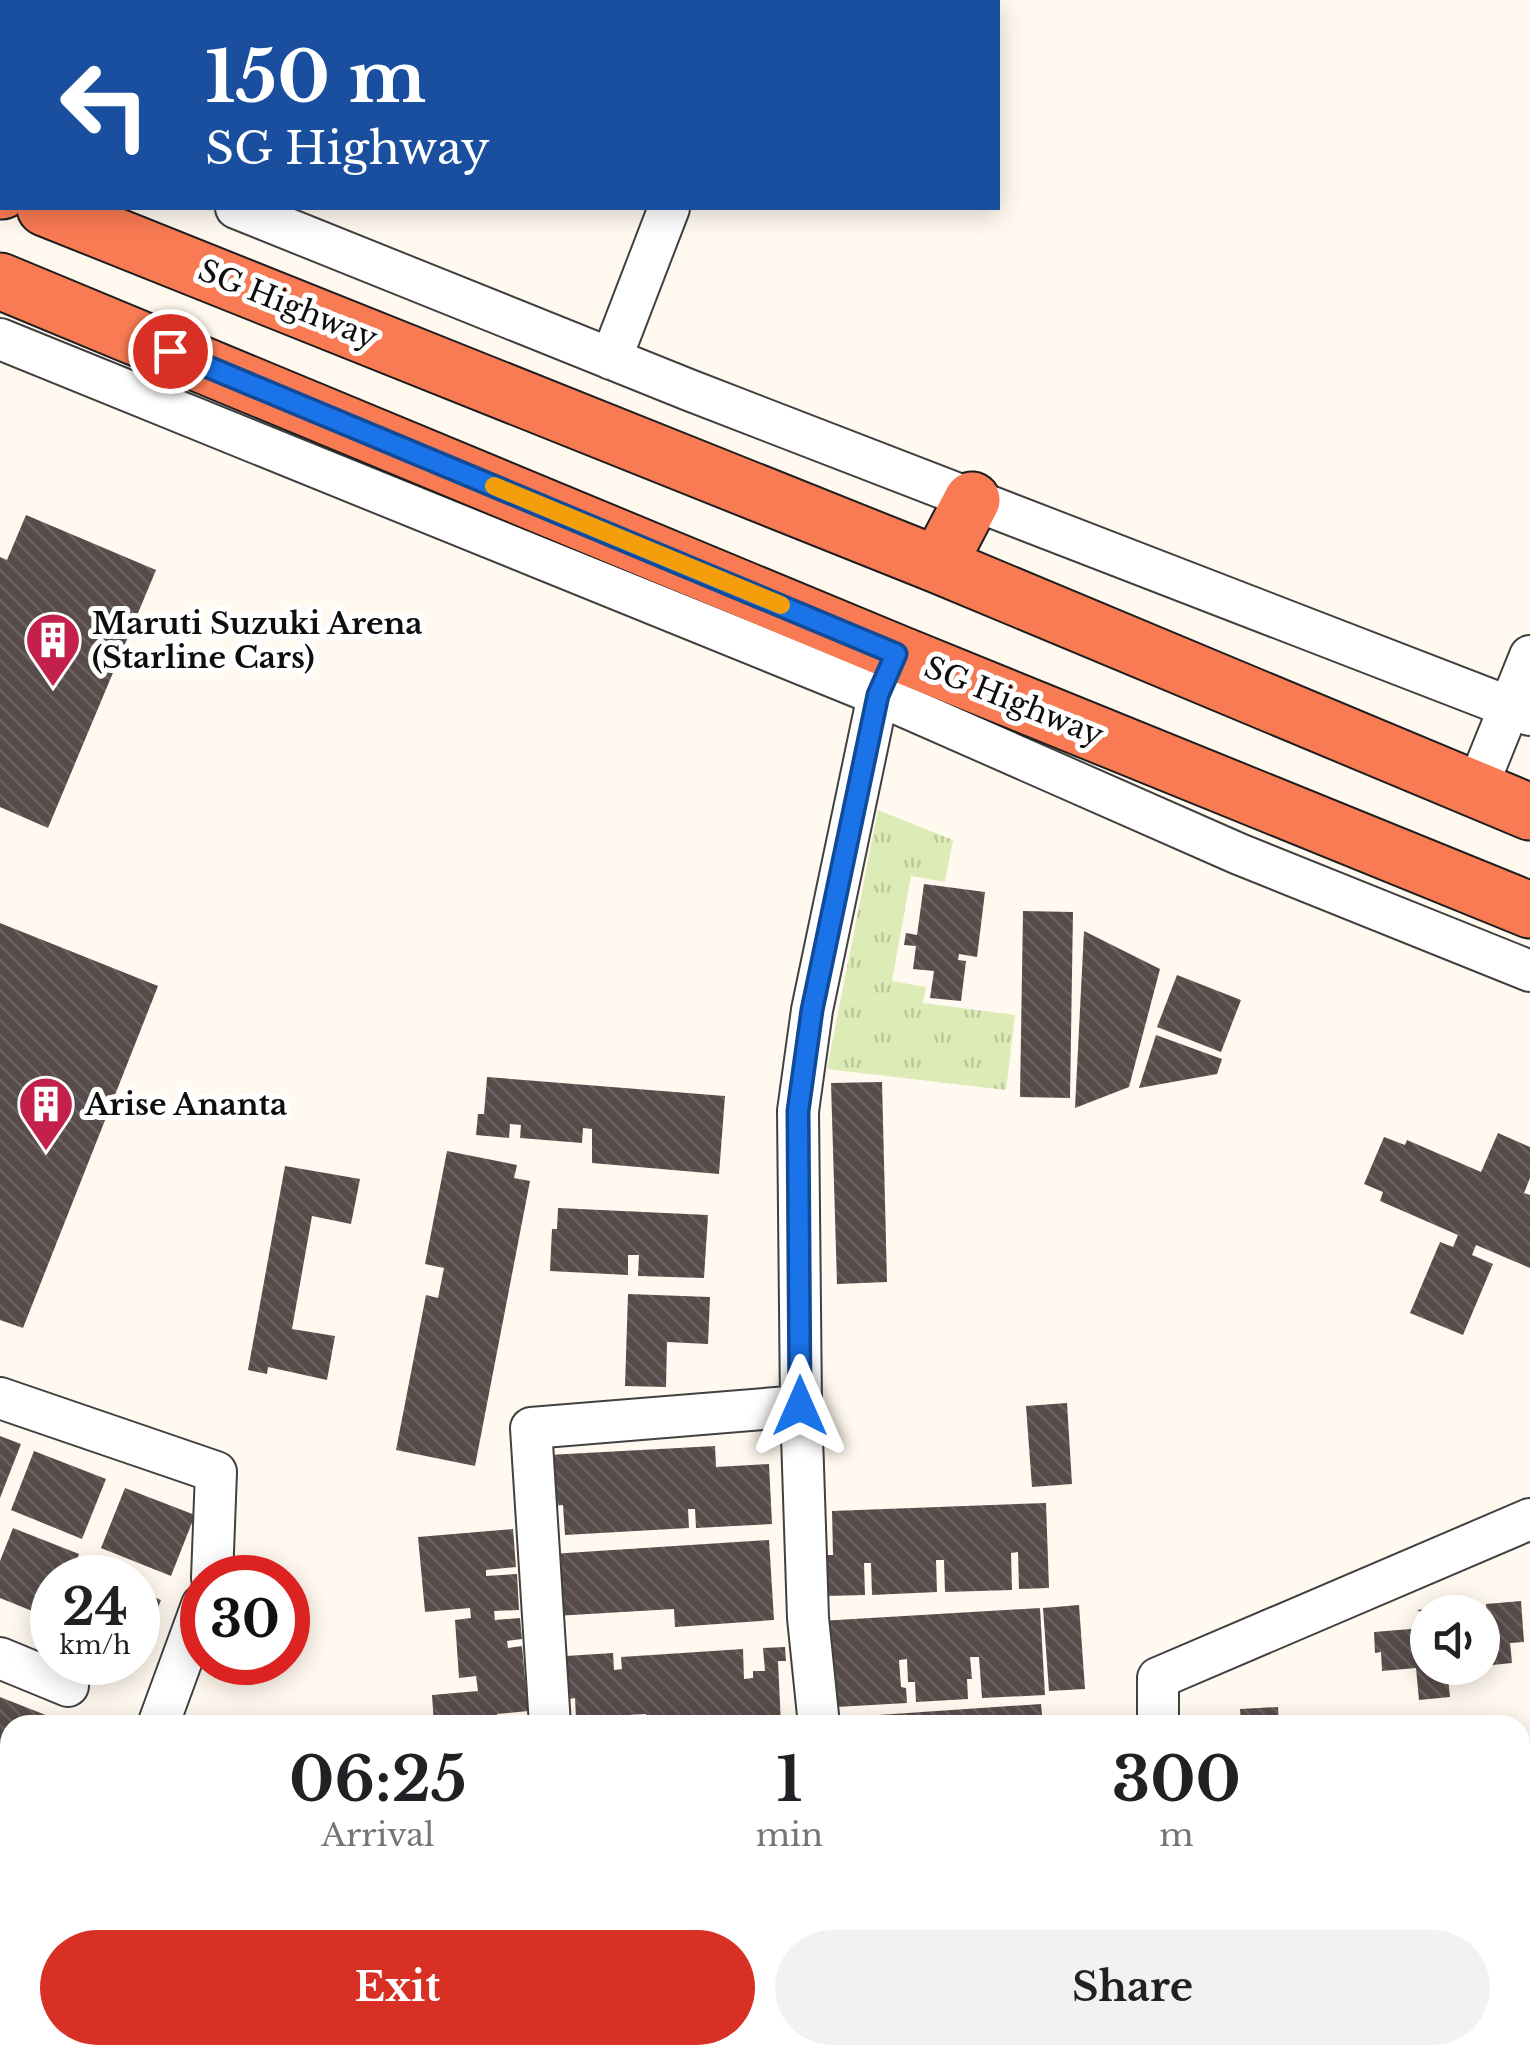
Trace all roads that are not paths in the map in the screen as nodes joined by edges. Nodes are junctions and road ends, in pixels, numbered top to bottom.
1 (50, 210) edge
2 (241, 210) edge
3 (668, 210) edge
4 (0, 280) edge
5 (0, 339) edge
6 (611, 358) junction
7 (972, 500) junction
8 (938, 565) junction
9 (1530, 656) edge
10 (887, 674) junction
11 (1519, 712) edge
12 (1476, 790) junction
13 (1530, 812) edge
14 (1530, 910) edge
15 (1530, 972) edge
16 (0, 1398) edge
17 (800, 1406) junction
18 (1530, 1519) edge
19 (213, 1555) edge
20 (0, 1658) edge
21 (180, 1665) edge
22 (68, 1686) dead end
23 (162, 1715) edge
24 (549, 1715) edge
25 (818, 1715) edge
26 (1158, 1715) edge

1 - 8 highway, SG Highway
2 - 6 street
3 - 6 street
4 - 10 highway, SG Highway
5 - 10 street
6 - 7 street
7 - 8 highway
7 - 11 street
8 - 12 highway, SG Highway
9 - 11 street
10 - 14 highway, SG Highway
10 - 15 street
10 - 17 street
11 - 12 street
12 - 13 highway, SG Highway
16 - 19 street
17 - 24 street
17 - 25 street
18 - 26 street
20 - 22 street
21 - 23 street

